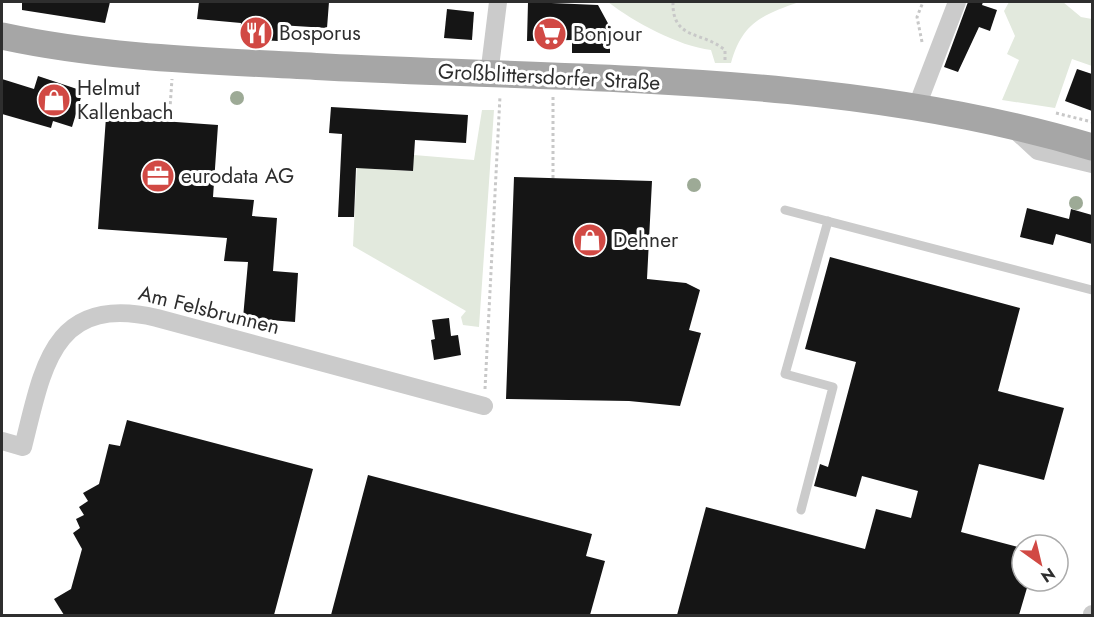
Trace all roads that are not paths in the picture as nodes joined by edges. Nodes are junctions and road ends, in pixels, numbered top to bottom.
1 (498, 2) edge
2 (957, 2) edge
3 (2, 36) edge
4 (494, 87) junction
5 (917, 106) junction
6 (1009, 124) junction
7 (1092, 147) edge
8 (1092, 164) edge
9 (785, 210) dead end
10 (828, 221) junction
11 (1092, 290) edge
12 (484, 406) road end
13 (2, 441) edge
14 (801, 510) dead end

1 - 4 street
2 - 5 street
3 - 4 main road, Großblittersdorfer Straße
4 - 5 main road, Großblittersdorfer Straße
5 - 6 main road, Großblittersdorfer Straße
6 - 7 main road, Großblittersdorfer Straße
6 - 8 street
9 - 10 lane
10 - 11 lane
10 - 14 lane
12 - 13 street, Am Felsbrunnen

